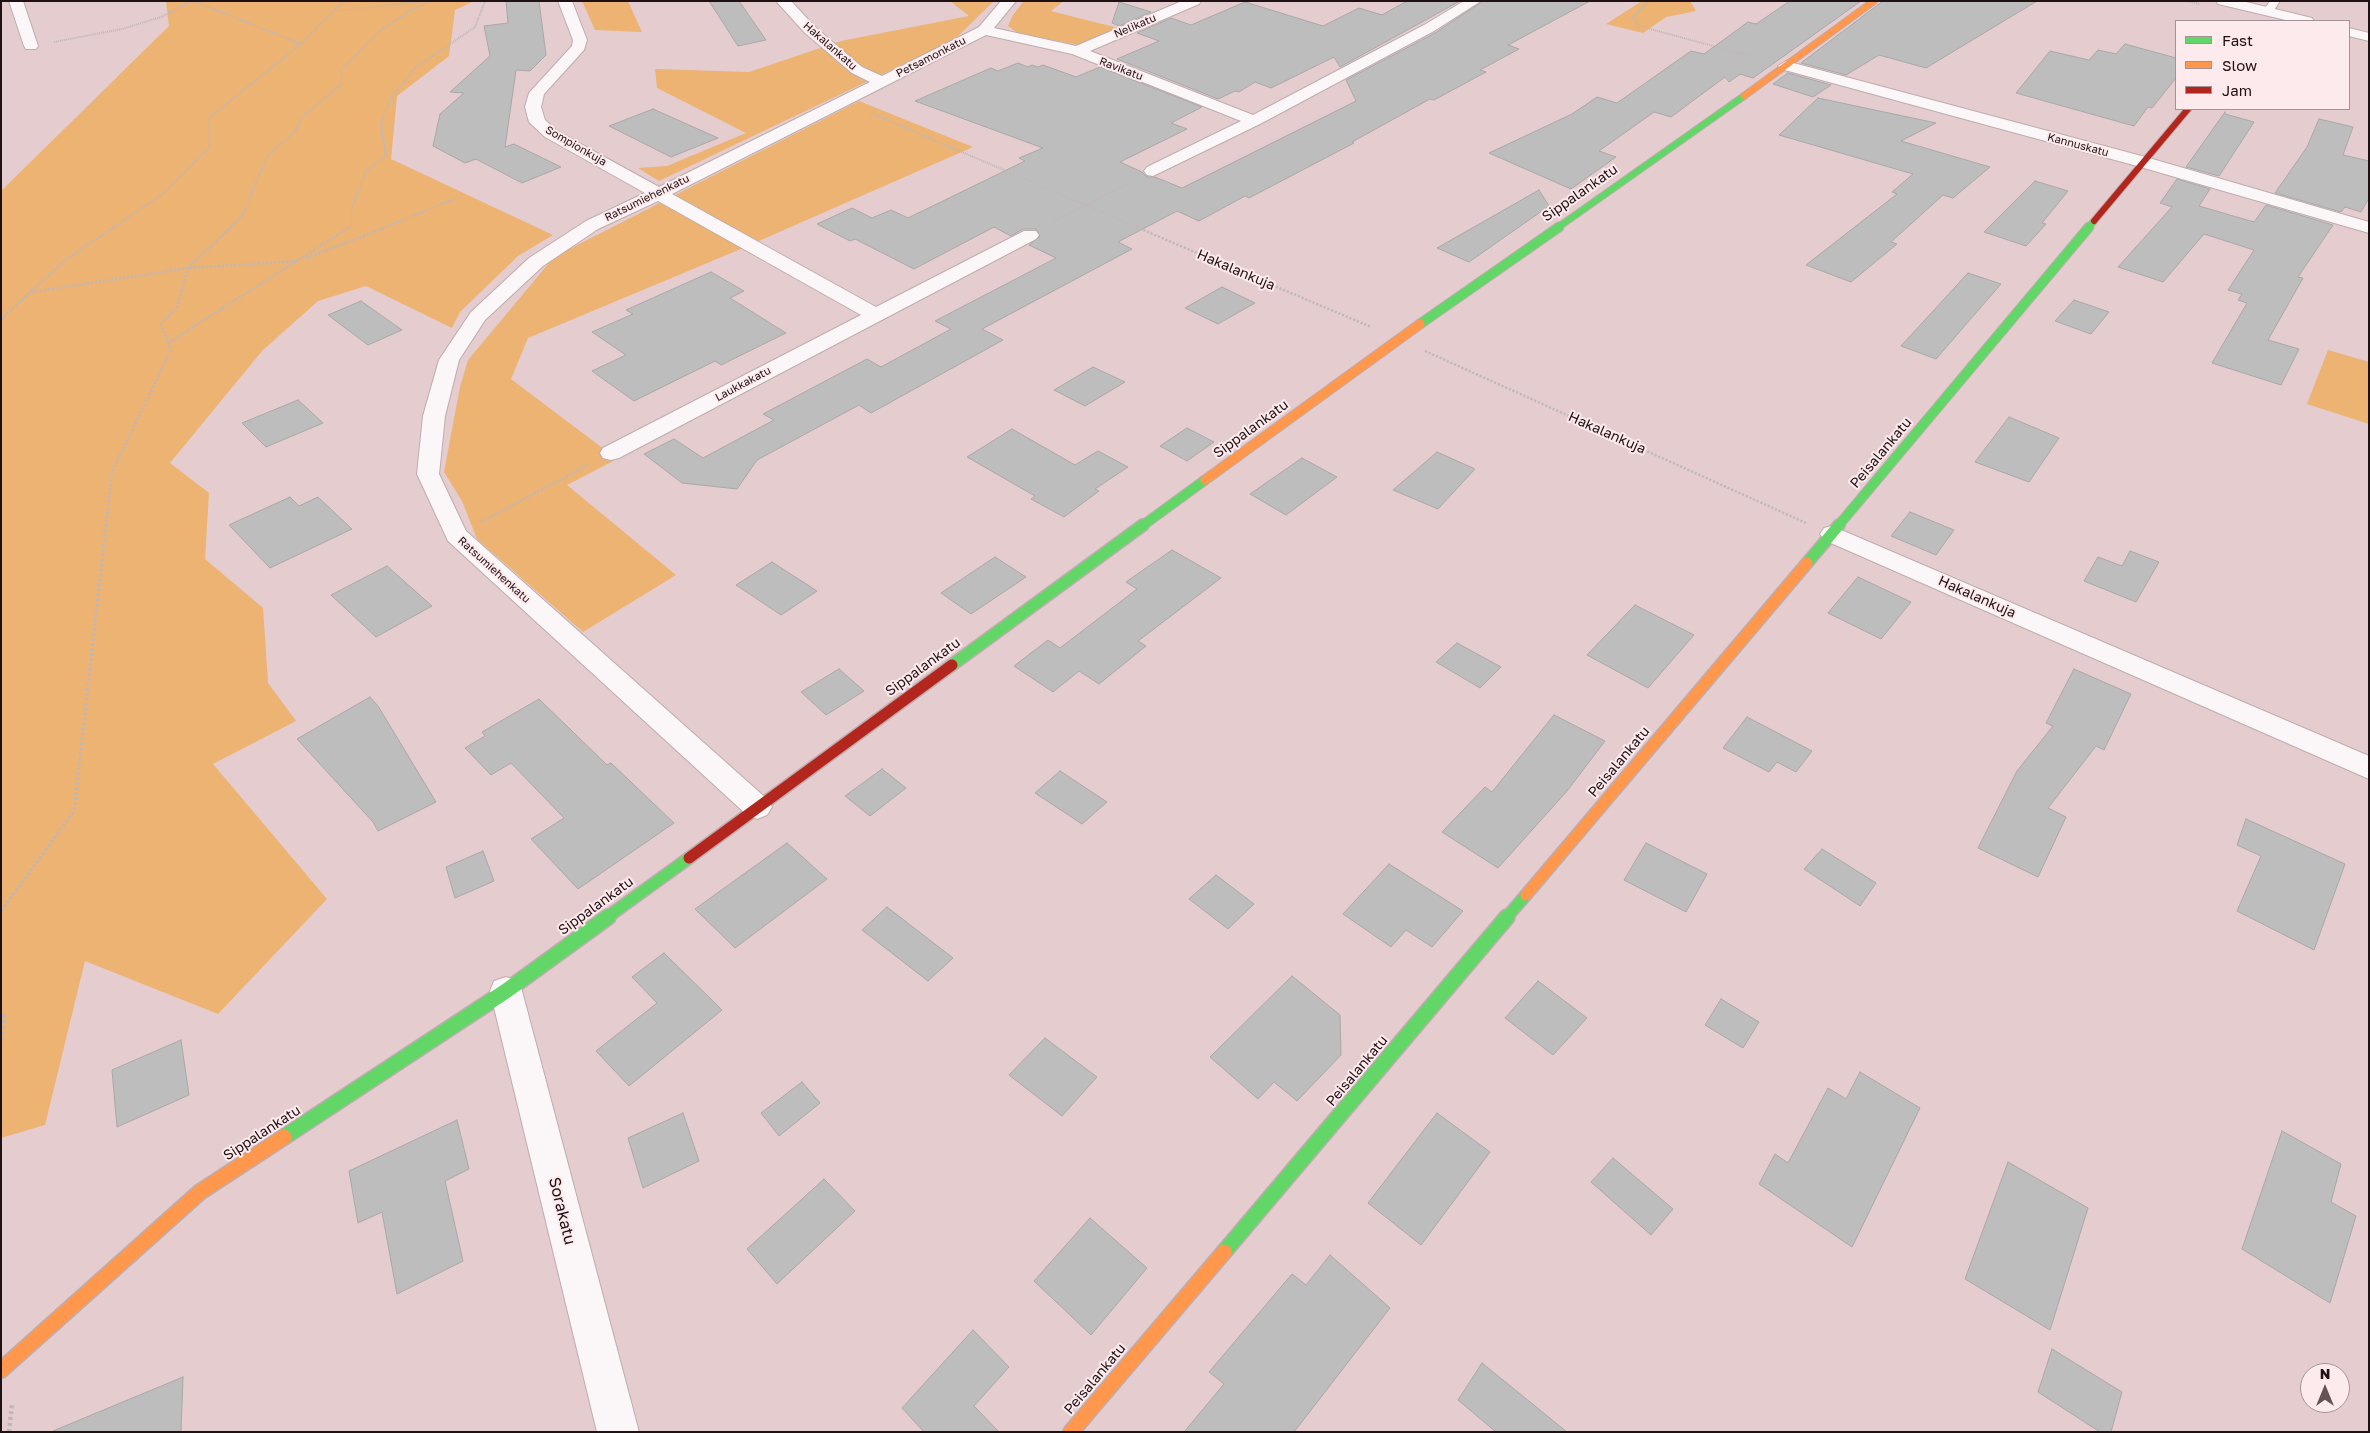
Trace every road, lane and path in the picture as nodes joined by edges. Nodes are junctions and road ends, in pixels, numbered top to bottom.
1 (16, 1) edge
2 (193, 1) edge
3 (344, 1) edge
4 (426, 1) edge
5 (431, 1) edge
6 (485, 1) edge
7 (566, 1) edge
8 (784, 1) edge
9 (1009, 1) edge
10 (1194, 1) edge
11 (1474, 1) edge
12 (1649, 1) edge
13 (1874, 1) edge
14 (2223, 1) edge
15 (2272, 6) edge
16 (335, 11) junction
17 (2305, 20) edge
18 (984, 30) junction
19 (2350, 32) edge
20 (2369, 37) edge
21 (301, 44) junction
22 (31, 46) joint
23 (1077, 51) junction
24 (1786, 66) junction
25 (883, 82) junction
26 (843, 101) junction
27 (2187, 110) edge
28 (1254, 121) junction
29 (2143, 162) junction
30 (1153, 171) joint
31 (660, 193) junction
32 (462, 196) dead end
33 (1083, 205) junction
34 (2369, 228) edge
35 (1030, 234) joint
36 (300, 261) junction
37 (188, 268) junction
38 (31, 292) junction
39 (876, 315) junction
40 (1, 320) edge
41 (1399, 339) junction
42 (168, 343) junction
43 (611, 453) joint
44 (1832, 534) junction
45 (456, 535) junction
46 (2369, 768) edge
47 (757, 807) junction
48 (1, 911) edge
49 (506, 991) junction
50 (1, 1015) edge
51 (1, 1040) edge
52 (1, 1370) edge
53 (13, 1396) dead end
54 (9, 1432) edge
55 (618, 1432) edge
56 (1071, 1432) edge

1 - 22 street
2 - 21 path
2 - 22 path
3 - 16 path
4 - 16 path
5 - 37 path
6 - 36 path
7 - 31 street, Sompionkuja
8 - 25 street, Hakalankatu
9 - 18 street, Petsamonkatu
10 - 23 street, Nelikatu
11 - 28 street
12 - 24 path
13 - 24 street, Sippalankatu
14 - 15 street
15 - 17 street
16 - 21 path
18 - 23 street, Ravikatu
18 - 25 street, Petsamonkatu
19 - 20 street
21 - 38 path
23 - 28 street, Ravikatu
24 - 29 street, Kannuskatu
24 - 41 street, Sippalankatu
25 - 26 street, Petsamonkatu
26 - 31 street, Ratsumiehenkatu
26 - 33 path, Hakalankuja
27 - 29 street, Peisalankatu
28 - 30 street
29 - 34 street, Kannuskatu
29 - 44 street, Peisalankatu
30 - 33 path
31 - 39 street
31 - 45 street, Ratsumiehenkatu
32 - 36 path
33 - 35 path
33 - 41 path, Hakalankuja
35 - 39 street, Laukkakatu
36 - 37 path
36 - 42 path
37 - 38 path
37 - 42 path
38 - 40 path
39 - 43 street, Laukkakatu
41 - 44 path, Hakalankuja
41 - 47 street, Sippalankatu
42 - 48 path
43 - 45 path
44 - 46 street, Hakalankuja
44 - 56 street, Peisalankatu
45 - 47 street, Ratsumiehenkatu
47 - 49 street, Sippalankatu
49 - 52 street, Sippalankatu
49 - 55 street, Sorakatu
50 - 51 path
53 - 54 path

